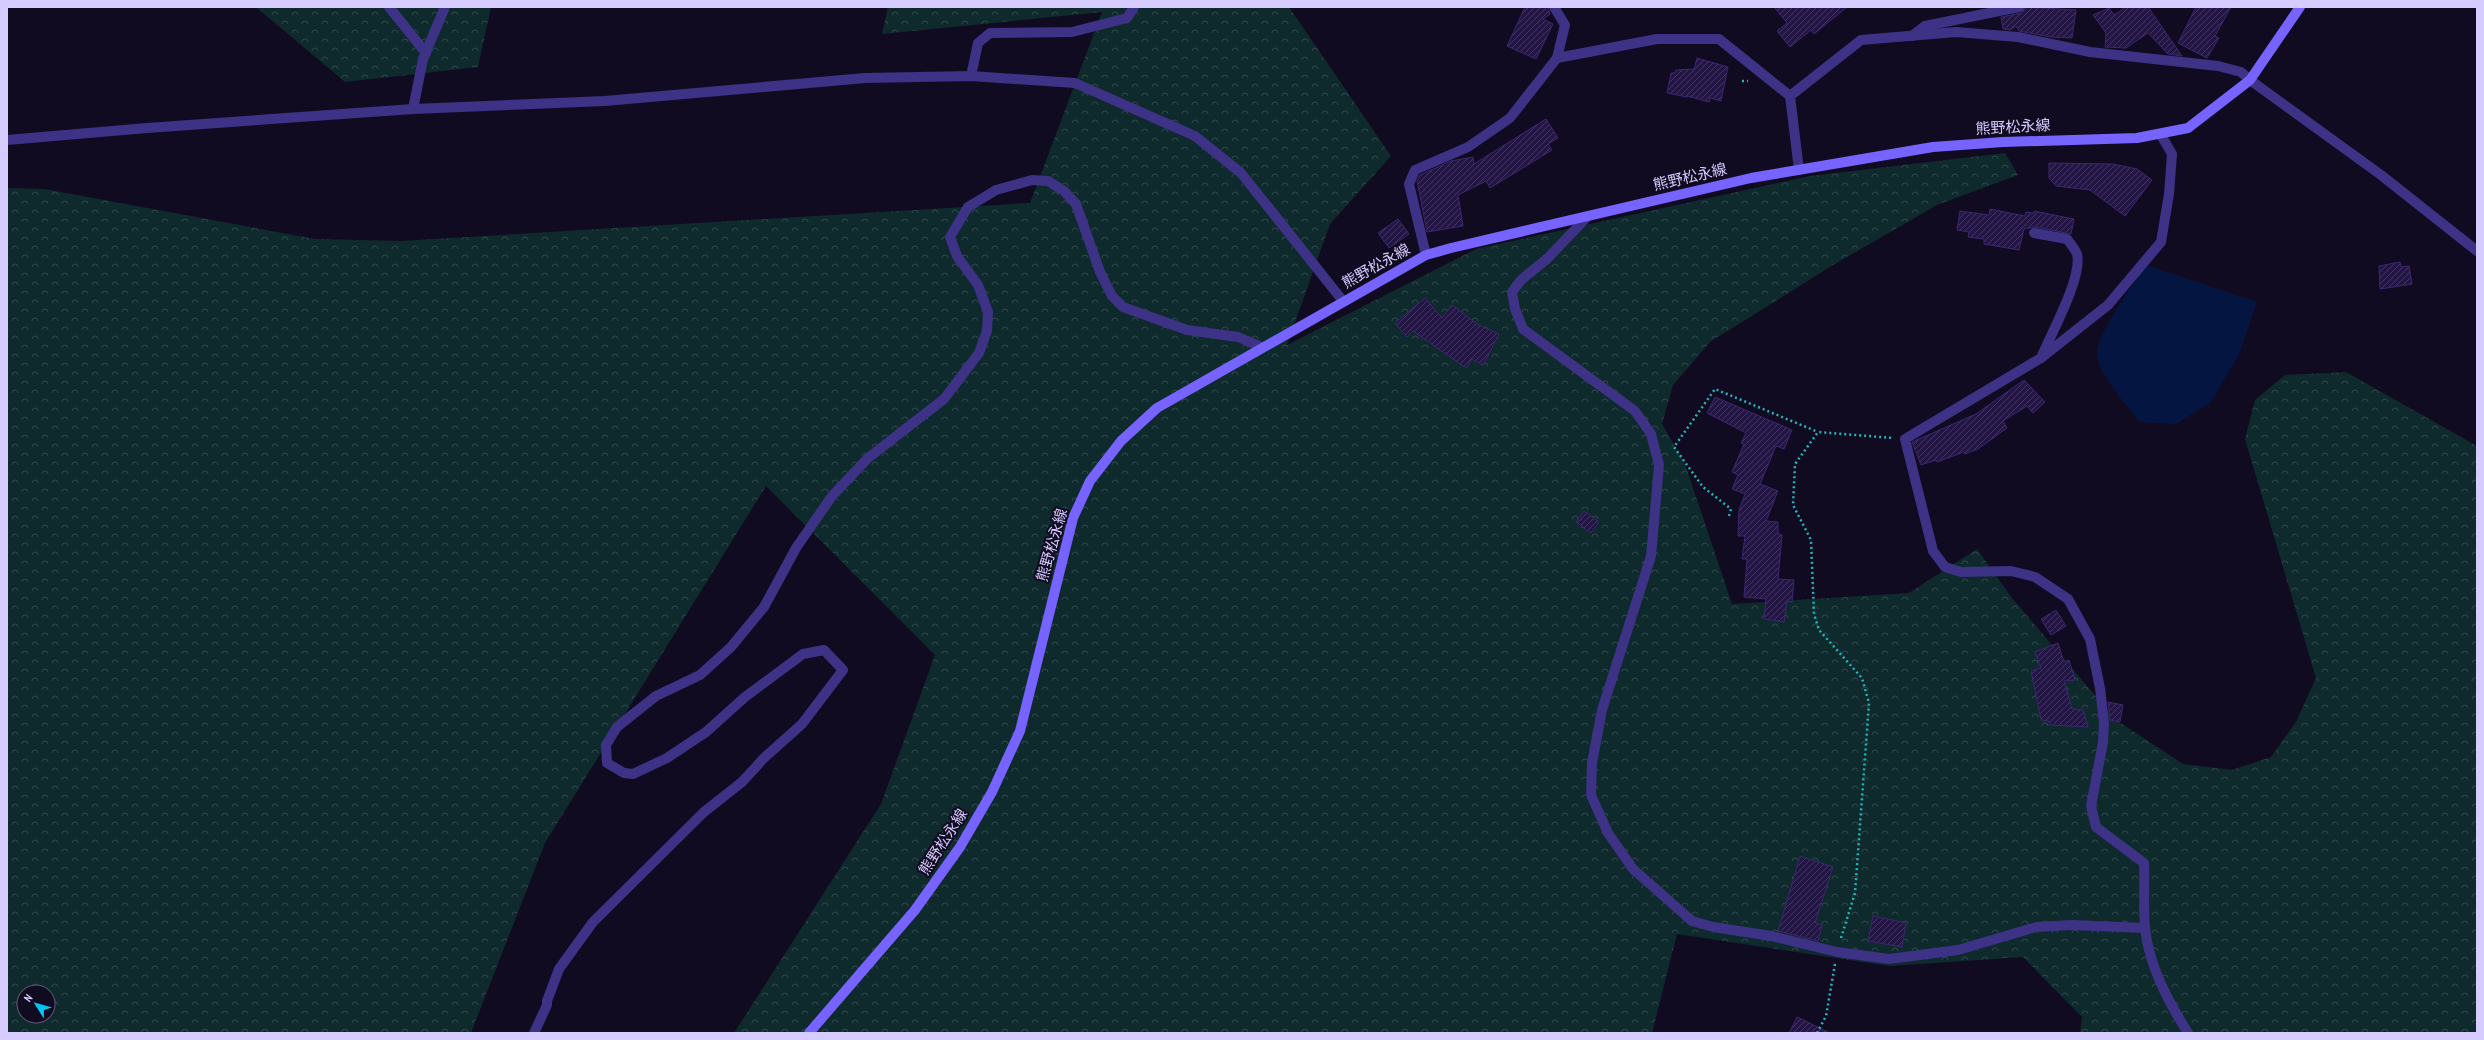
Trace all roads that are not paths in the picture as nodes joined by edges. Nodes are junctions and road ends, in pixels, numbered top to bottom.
1 (389, 7) edge
2 (445, 7) edge
3 (1134, 7) edge
4 (1554, 7) edge
5 (2019, 7) edge
6 (2300, 7) edge
7 (1912, 36) junction
8 (426, 53) junction
9 (1557, 58) junction
10 (971, 76) junction
11 (2250, 80) junction
12 (1790, 96) junction
13 (414, 109) junction
14 (2161, 135) junction
15 (7, 140) edge
16 (1799, 170) junction
17 (1587, 217) junction
18 (2034, 233) dead end
19 (2477, 251) edge
20 (1426, 255) junction
21 (1343, 301) junction
22 (1262, 347) junction
23 (2041, 358) junction
24 (2145, 928) junction
25 (534, 1033) edge
26 (809, 1033) edge
27 (2188, 1033) edge

1 - 8 street
2 - 8 street
3 - 10 street
4 - 9 street
5 - 7 street
6 - 11 main road, 熊野松永線
7 - 11 street
7 - 12 street
8 - 13 street
9 - 12 street
9 - 20 street
10 - 13 street
10 - 21 street
11 - 14 main road, 熊野松永線
11 - 19 street
12 - 16 street
13 - 15 street
14 - 16 main road, 熊野松永線
14 - 23 street
16 - 17 main road, 熊野松永線
17 - 20 main road, 熊野松永線
17 - 24 street
18 - 23 street
20 - 21 main road, 熊野松永線
21 - 22 main road, 熊野松永線
22 - 25 street
22 - 26 main road, 熊野松永線
23 - 24 street
24 - 27 street

